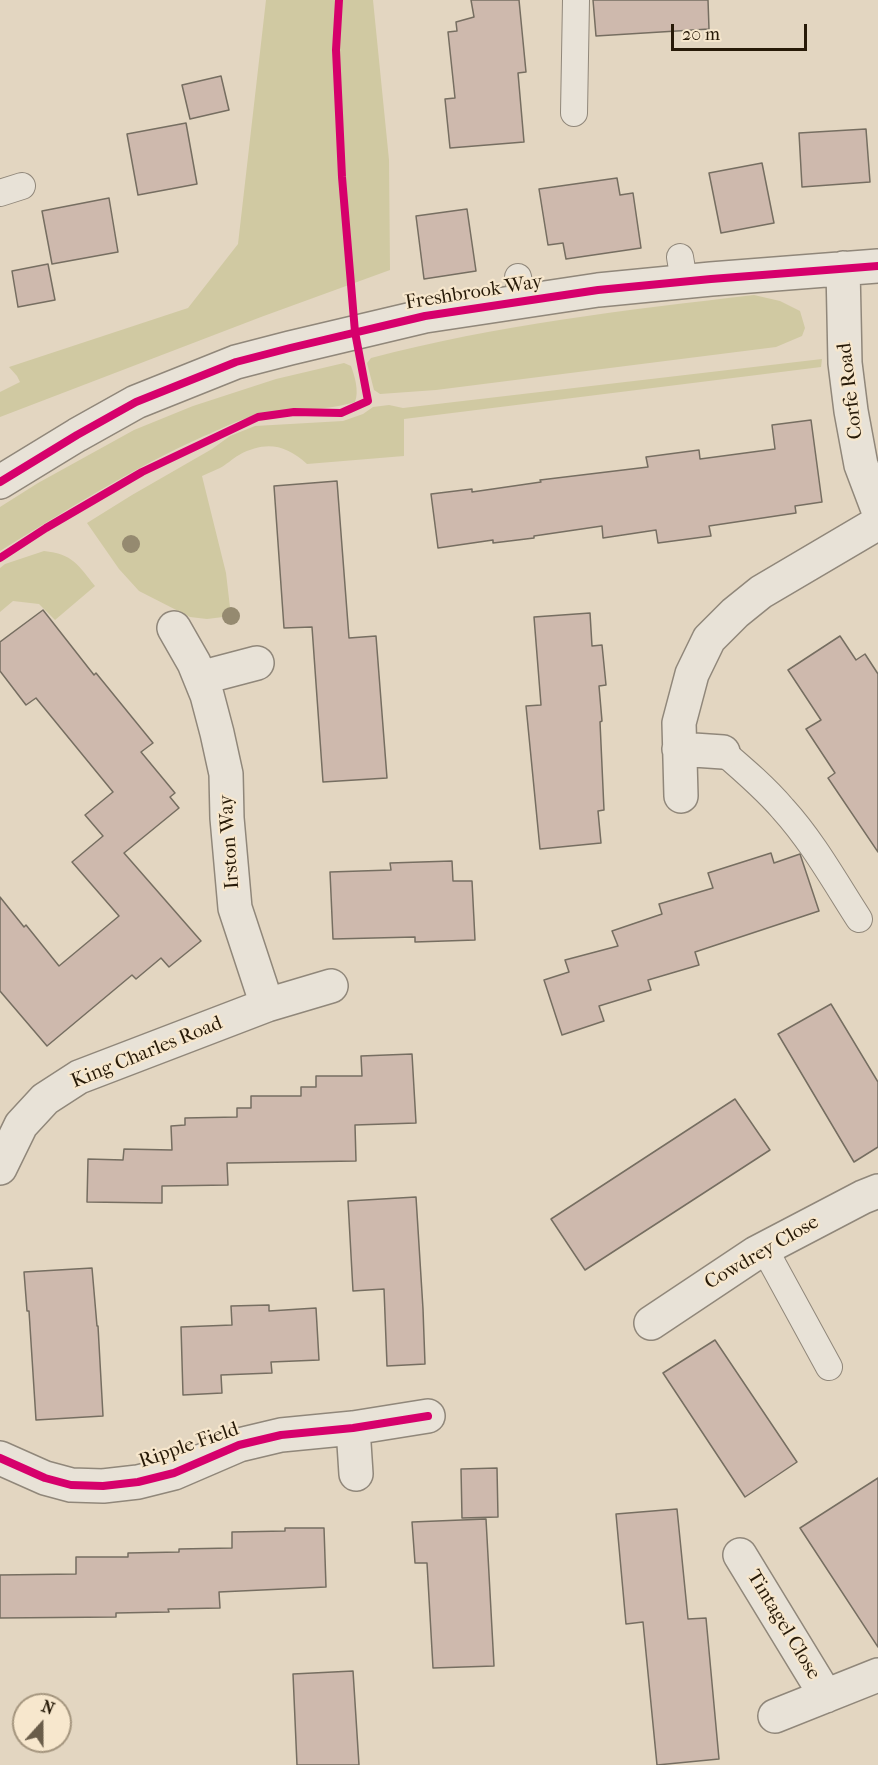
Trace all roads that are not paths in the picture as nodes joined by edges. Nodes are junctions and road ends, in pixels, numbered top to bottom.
1 (576, 0) edge
2 (574, 113) dead end
3 (878, 266) edge
4 (843, 268) junction
5 (0, 482) edge
6 (878, 510) edge
7 (878, 523) edge
8 (174, 628) dead end
9 (257, 663) dead end
10 (200, 678) junction
11 (679, 748) junction
12 (723, 752) joint
13 (681, 796) dead end
14 (859, 919) dead end
15 (331, 986) dead end
16 (267, 1005) junction
17 (10, 1117) edge
18 (0, 1168) edge
19 (878, 1191) edge
20 (764, 1248) junction
21 (651, 1323) dead end
22 (829, 1367) dead end
23 (428, 1416) dead end
24 (353, 1428) junction
25 (0, 1458) edge
26 (356, 1474) dead end
27 (740, 1555) dead end
28 (878, 1675) edge
29 (826, 1696) junction
30 (775, 1716) dead end

1 - 2 lane
3 - 4 street, Freshbrook Way
4 - 5 street, Freshbrook Way
4 - 6 street, Corfe Road
7 - 11 street
8 - 10 street, Irston Way
9 - 10 street
10 - 16 street, Irston Way
11 - 12 street
11 - 13 street
12 - 14 lane
15 - 16 street, King Charles Road
16 - 17 street, King Charles Road
17 - 18 street, King Charles Road
19 - 20 street, Cowdrey Close
20 - 21 street, Cowdrey Close
20 - 22 lane
23 - 24 street, Ripple Field
24 - 25 street, Ripple Field
24 - 26 street
27 - 29 street, Tintagel Close
28 - 29 street, Tintagel Close
29 - 30 street, Tintagel Close

